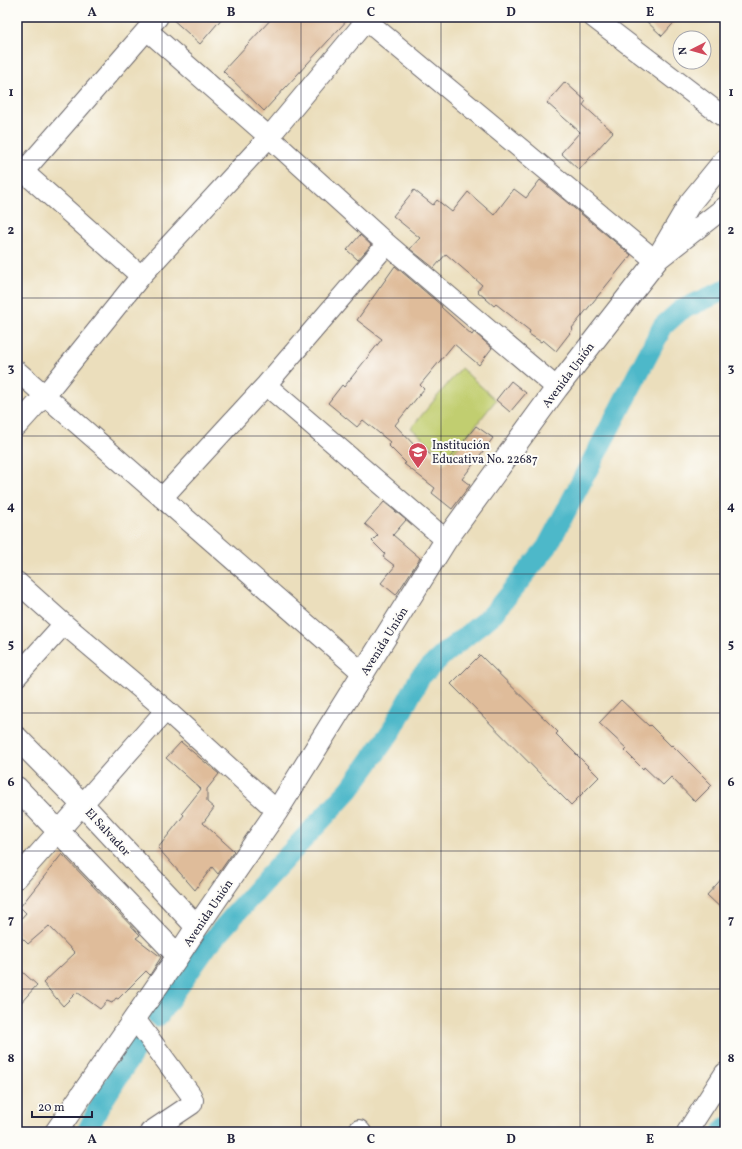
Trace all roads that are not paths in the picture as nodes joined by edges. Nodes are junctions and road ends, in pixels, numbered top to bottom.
1 (594, 17) edge
2 (366, 18) edge
3 (152, 23) edge
4 (725, 118) edge
5 (269, 137) junction
6 (725, 160) edge
7 (20, 168) edge
8 (725, 208) edge
9 (388, 244) junction
10 (656, 262) junction
11 (141, 276) junction
12 (17, 371) edge
13 (266, 385) junction
14 (557, 388) junction
15 (45, 395) junction
16 (17, 426) edge
17 (162, 498) junction
18 (446, 540) junction
19 (17, 582) edge
20 (64, 624) junction
21 (364, 674) junction
22 (17, 676) edge
23 (166, 710) junction
24 (17, 738) edge
25 (17, 788) edge
26 (83, 805) junction
27 (277, 811) junction
28 (58, 831) junction
29 (17, 878) edge
30 (197, 927) junction
31 (178, 956) junction
32 (135, 1019) junction
33 (725, 1073) edge
34 (56, 1132) edge
35 (150, 1132) edge
36 (687, 1132) edge

1 - 4 street
2 - 5 street
2 - 10 street
3 - 5 street
3 - 7 street
5 - 9 street
5 - 11 street
6 - 10 street, Avenida Unión
7 - 11 street
8 - 10 street
9 - 13 street
9 - 14 street
10 - 14 street, Avenida Unión
11 - 15 street
12 - 15 street
13 - 17 street
13 - 18 street
14 - 18 street, Avenida Unión
15 - 16 street
15 - 17 street
17 - 21 street
18 - 21 street, Avenida Unión
19 - 20 street
20 - 22 street
20 - 23 street
21 - 27 street, Avenida Unión
23 - 26 street
23 - 27 street
24 - 26 street, El Salvador
25 - 28 street
26 - 28 street
26 - 30 street, El Salvador
27 - 30 street, Avenida Unión
28 - 29 street
28 - 31 street
30 - 31 street, Avenida Unión
31 - 32 street, Avenida Unión
32 - 34 street, Avenida Unión
32 - 35 street
33 - 36 street

